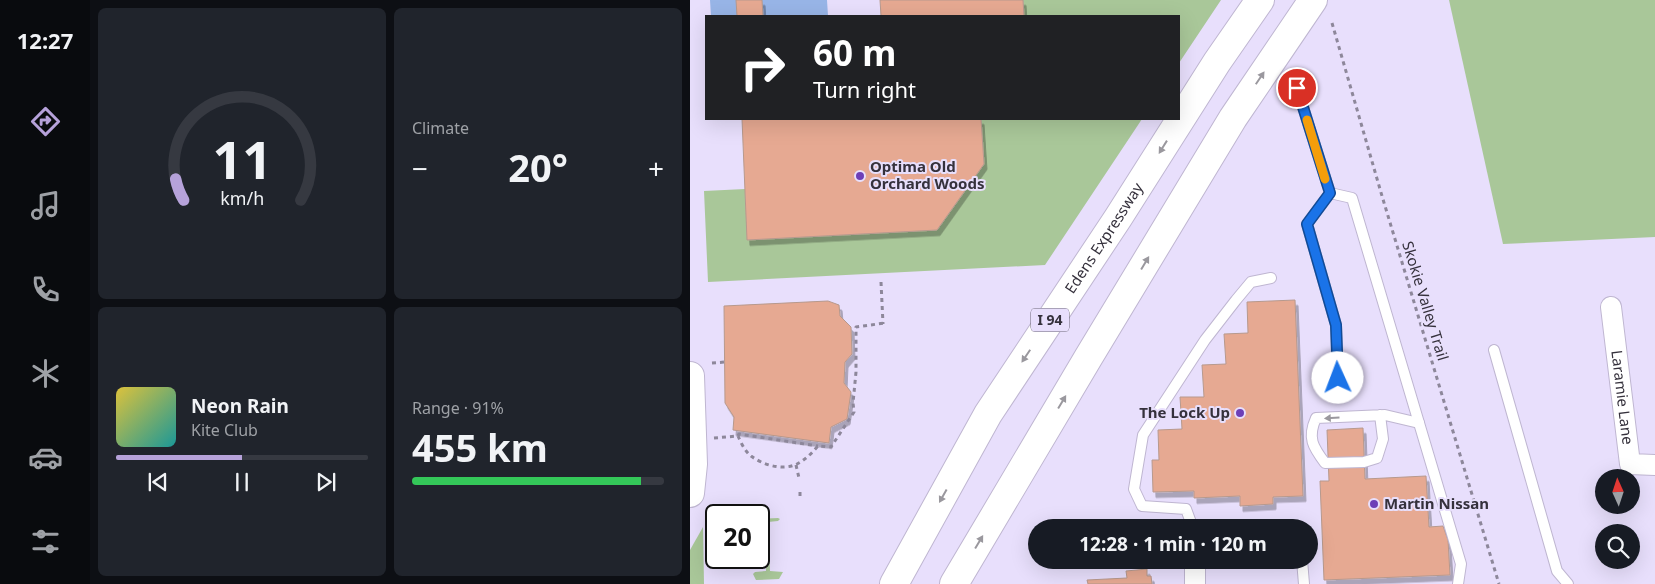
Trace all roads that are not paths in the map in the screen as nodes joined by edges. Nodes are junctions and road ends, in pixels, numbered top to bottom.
1 (1260, 0) edge
2 (1313, 0) edge
3 (1297, 88) dead end
4 (1330, 193) junction
5 (1271, 278) dead end
6 (1611, 307) dead end
7 (1494, 350) dead end
8 (701, 369) edge
9 (1338, 378) dead end
10 (1380, 415) junction
11 (1420, 423) junction
12 (1655, 465) edge
13 (690, 494) edge
14 (1189, 519) edge
15 (1194, 569) edge
16 (1303, 569) edge
17 (894, 584) edge
18 (954, 584) edge
19 (1195, 584) edge
20 (1304, 584) edge
21 (1458, 584) edge
22 (1568, 584) edge

1 -> 17 main road, Edens Expressway / I 94
18 -> 2 main road
3 - 4 lane
4 - 9 lane
4 - 11 lane
5 - 14 lane
6 - 12 street, Laramie Lane
7 - 22 lane
8 - 13 main road
10 -> 10 lane
10 - 11 lane
11 - 21 lane
15 - 19 street
16 - 20 lane

